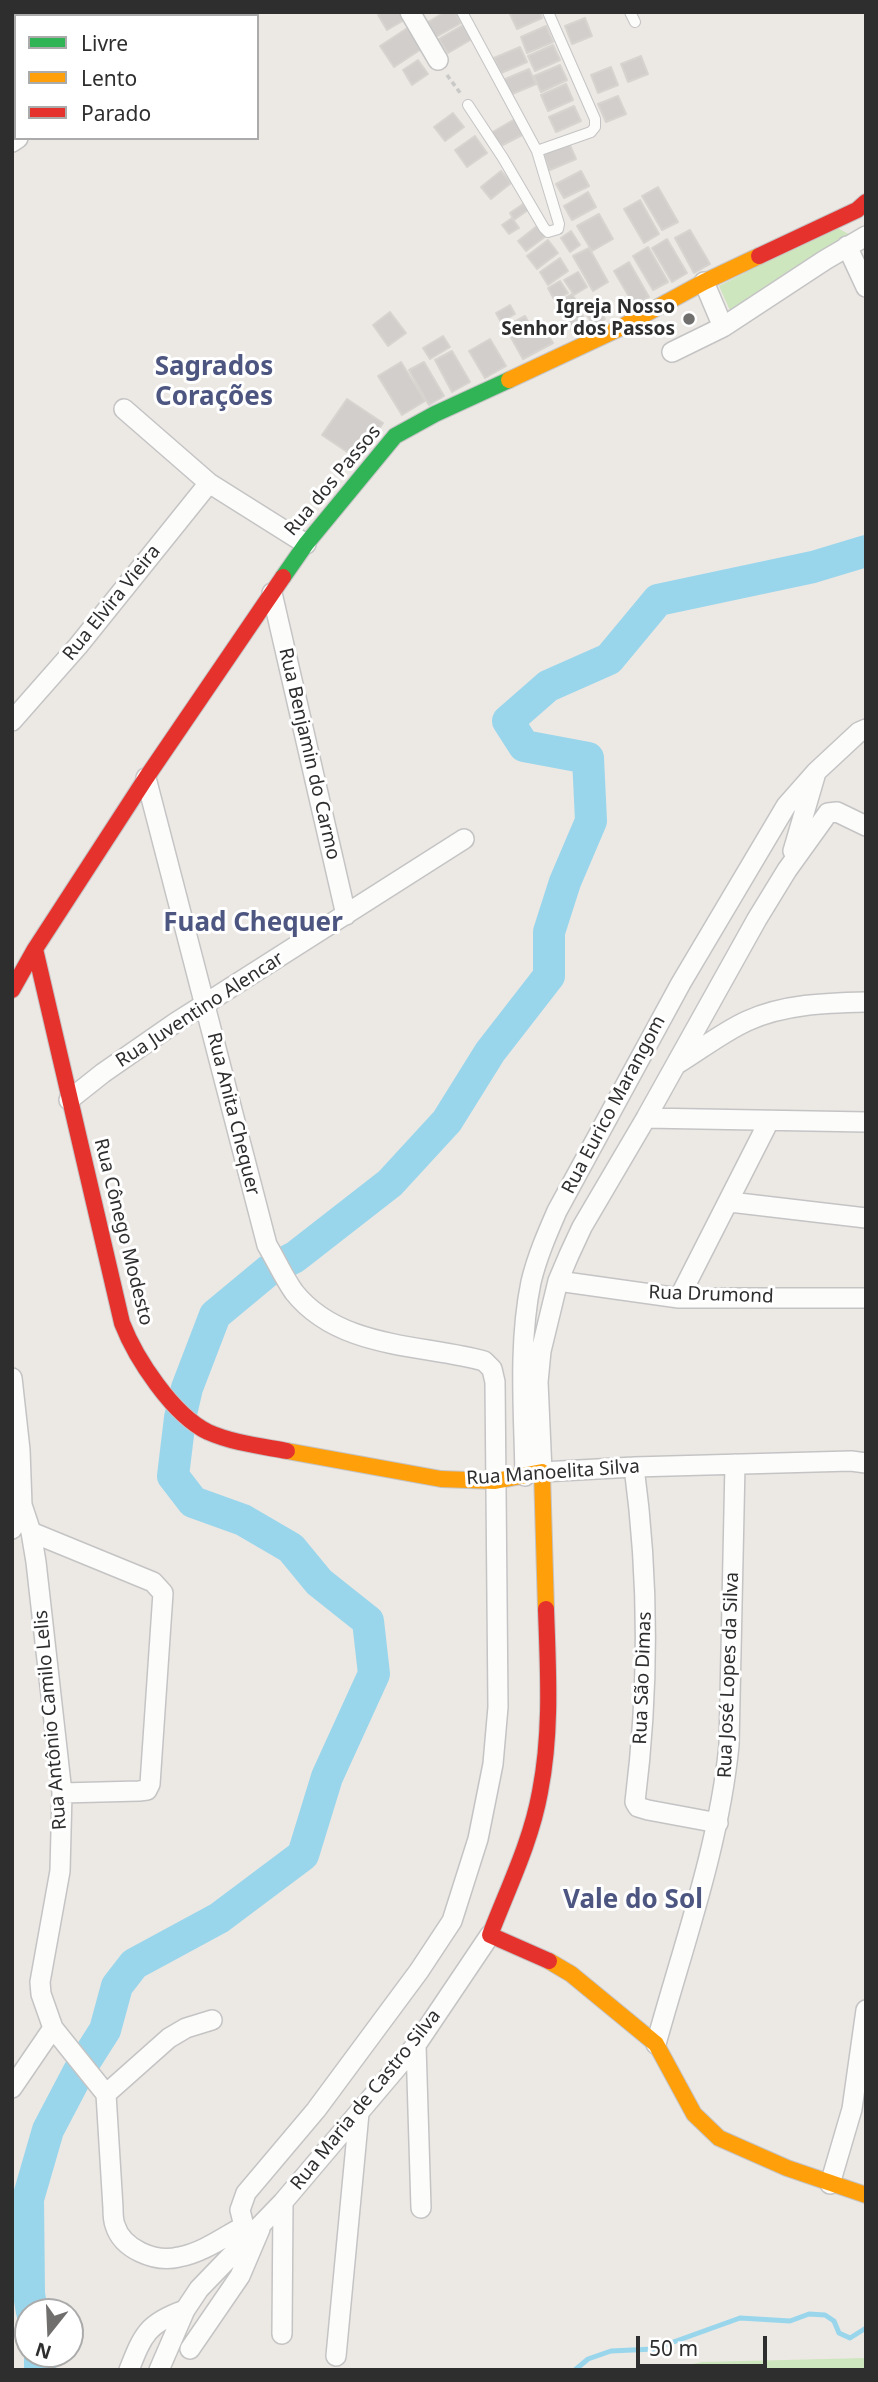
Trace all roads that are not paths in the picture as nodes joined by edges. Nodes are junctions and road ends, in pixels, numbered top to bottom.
1 (410, 12) edge
2 (462, 12) edge
3 (548, 12) edge
4 (438, 60) road end
5 (468, 105) road end
6 (537, 151) junction
7 (863, 210) edge
8 (866, 236) edge
9 (847, 246) junction
10 (704, 282) junction
11 (866, 287) edge
12 (723, 327) junction
13 (672, 352) dead end
14 (124, 409) dead end
15 (209, 483) junction
16 (306, 544) junction
17 (272, 593) junction
18 (12, 721) edge
19 (866, 729) edge
20 (816, 772) junction
21 (146, 778) junction
22 (866, 826) edge
23 (464, 839) dead end
24 (788, 870) junction
25 (346, 915) junction
26 (35, 949) junction
27 (12, 989) edge
28 (866, 1002) edge
29 (206, 1005) junction
30 (676, 1064) junction
31 (69, 1100) junction
32 (646, 1118) junction
33 (769, 1121) junction
34 (866, 1122) edge
35 (730, 1202) junction
36 (866, 1217) edge
37 (558, 1281) junction
38 (679, 1298) junction
39 (866, 1298) edge
40 (12, 1378) edge
41 (243, 1443) joint
42 (866, 1463) edge
43 (735, 1464) junction
44 (634, 1466) junction
45 (533, 1474) junction
46 (495, 1481) junction
47 (22, 1531) edge
48 (62, 1793) junction
49 (718, 1823) junction
50 (490, 1935) junction
51 (212, 2020) dead end
52 (865, 2022) edge
53 (52, 2028) junction
54 (656, 2044) junction
55 (416, 2045) junction
56 (101, 2087) junction
57 (12, 2088) edge
58 (859, 2110) edge
59 (359, 2113) junction
60 (831, 2184) junction
61 (866, 2195) edge
62 (283, 2202) junction
63 (421, 2208) dead end
64 (253, 2227) junction
65 (185, 2310) junction
66 (282, 2334) dead end
67 (190, 2348) dead end
68 (336, 2356) dead end
69 (130, 2370) edge
70 (159, 2370) edge

1 - 4 street
2 - 6 lane
3 - 6 lane
5 - 6 lane
7 - 10 street, Rua dos Passos
8 - 9 street
9 - 11 street
9 - 12 street
10 - 12 street
10 - 16 street, Rua dos Passos
12 - 13 street
14 - 15 street
15 - 16 street
15 - 18 street, Rua Elvira Vieira
16 - 17 street, Rua dos Passos
17 - 21 street, Rua dos Passos
17 - 25 street, Rua Benjamin do Carmo
19 - 20 street, Rua Eurico Marangom
20 - 24 street
20 - 45 street, Rua Eurico Marangom
21 - 26 street, Rua dos Passos
21 - 29 street, Rua Anita Chequer
22 - 24 street, Rua Eurico Marangom
23 - 25 street, Rua Juventino Alencar
24 - 30 street, Rua Eurico Marangom
25 - 29 street, Rua Juventino Alencar
26 - 27 street, Rua dos Passos
26 - 31 street
28 - 30 street
29 - 31 street, Rua Juventino Alencar
29 - 46 street, Rua Anita Chequer
30 - 32 street, Rua Eurico Marangom
31 - 41 street, Rua Cônego Modesto
32 - 33 street
32 - 37 street, Rua Eurico Marangom
33 - 34 street
33 - 35 street
35 - 36 street
35 - 38 street
37 - 38 street, Rua Drumond
37 - 45 street, Rua Eurico Marangom
38 - 39 street, Rua Drumond
40 - 47 street
41 - 46 street, Rua Manoelita Silva
42 - 43 street, Rua Manoelita Silva
43 - 44 street, Rua Manoelita Silva
43 - 49 street, Rua José Lopes da Silva
44 - 45 street, Rua Manoelita Silva
44 - 49 street, Rua São Dimas
45 - 46 street, Rua Manoelita Silva
45 - 50 street, Rua Maria de Castro Silva
46 - 64 street, Rua Maria de Castro Silva
47 - 48 street, Rua Antônio Camilo Lelis
47 - 48 street
48 - 53 street, Rua Antônio Camilo Lelis
49 - 54 street, Rua José Lopes da Silva
50 - 54 street
50 - 55 street, Rua Maria de Castro Silva
51 - 56 street
52 - 58 street
53 - 56 street, Rua Antônio Camilo Lelis
53 - 57 street
54 - 60 street
55 - 59 street, Rua Maria de Castro Silva
55 - 63 street
56 - 64 street
58 - 60 street
59 - 62 street, Rua Maria de Castro Silva
59 - 68 street
60 - 61 street
62 - 64 street, Rua Maria de Castro Silva
62 - 66 street
64 - 65 street, Rua Maria de Castro Silva
64 - 67 street
65 - 69 street
65 - 70 street, Rua Maria de Castro Silva

